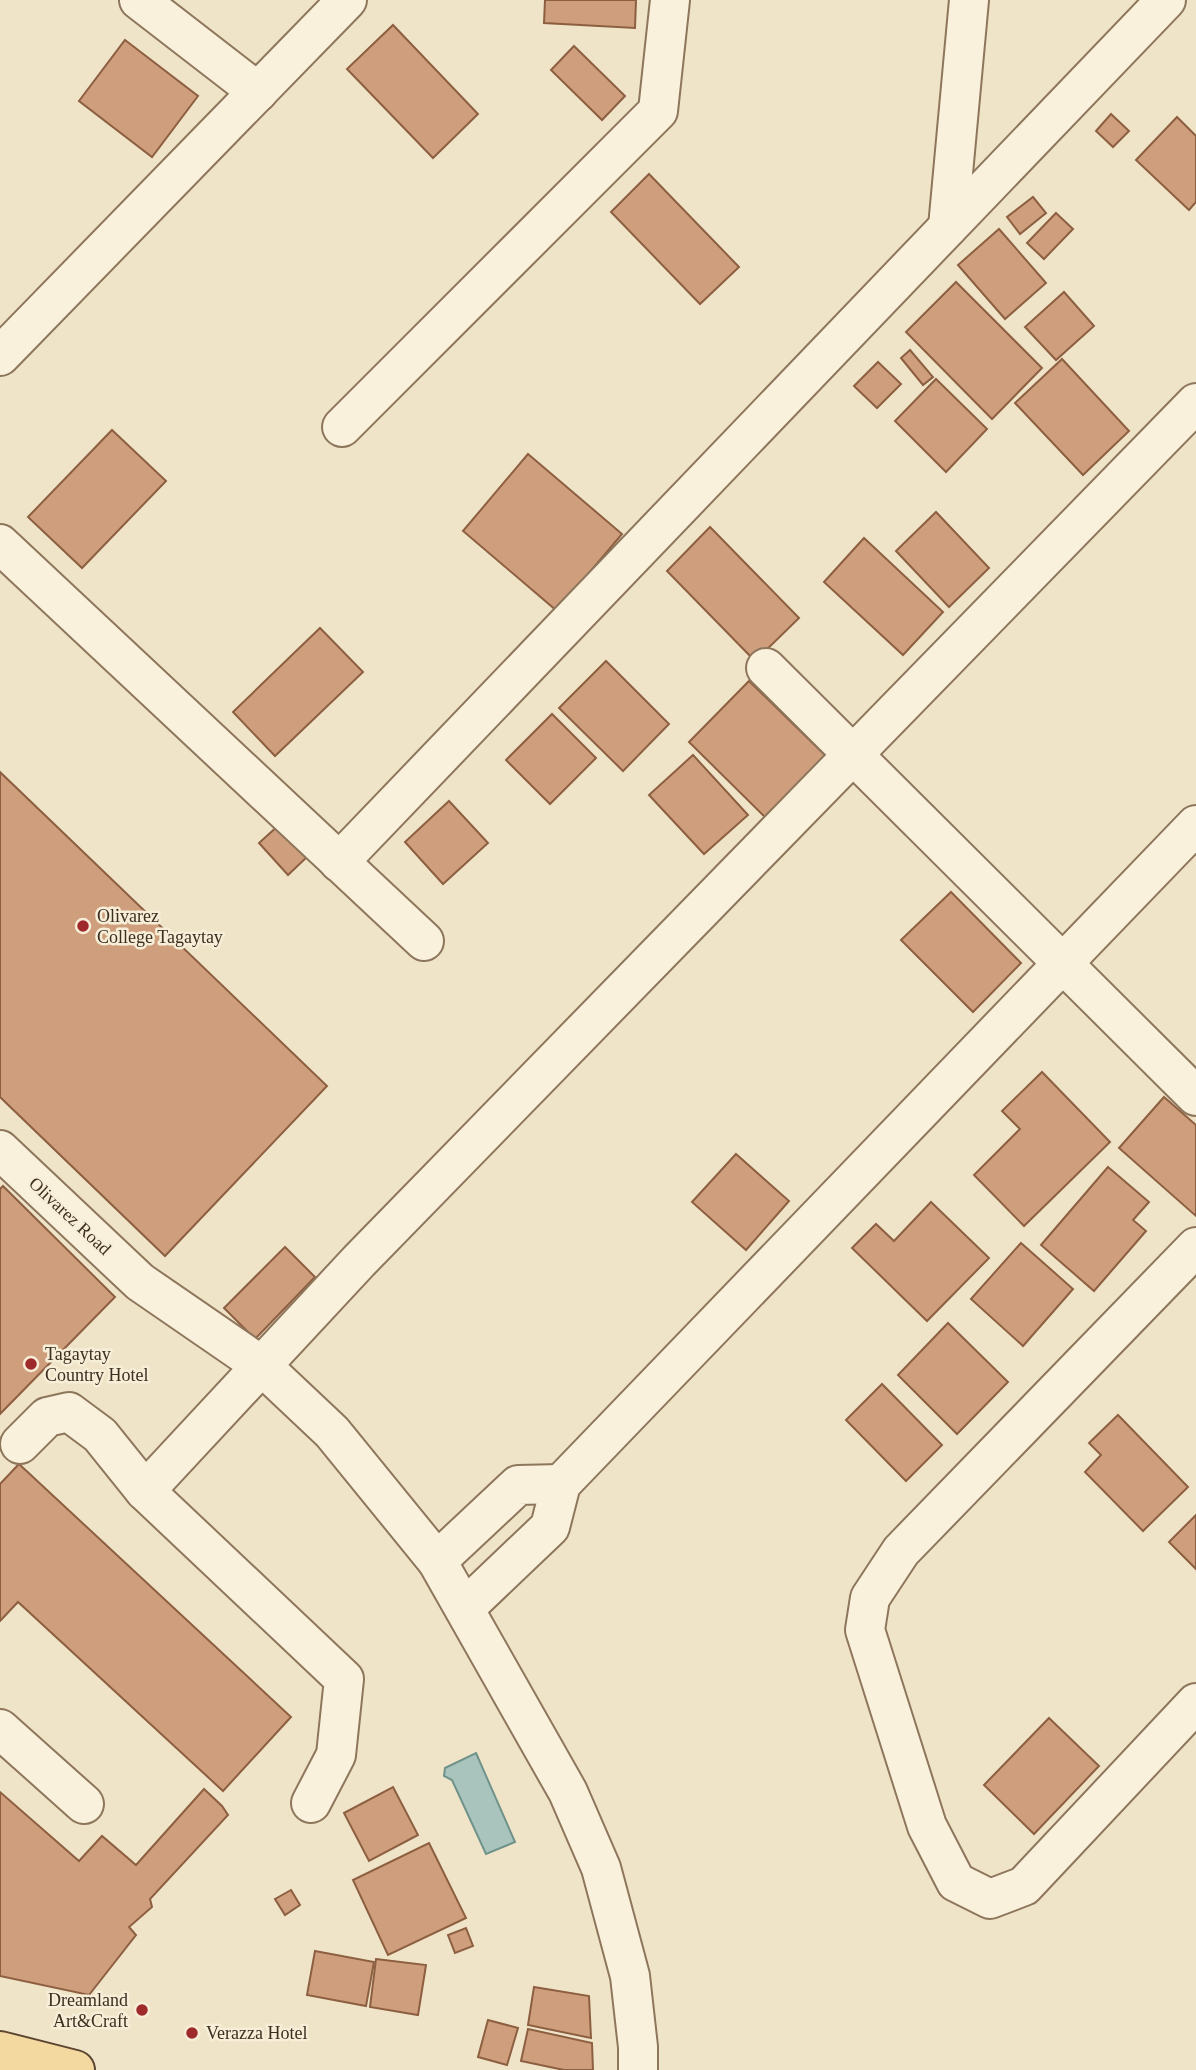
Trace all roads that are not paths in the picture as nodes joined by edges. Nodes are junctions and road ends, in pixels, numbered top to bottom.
1 (139, 0) edge
2 (347, 0) edge
3 (670, 0) edge
4 (969, 0) edge
5 (1166, 0) edge
6 (258, 92) junction
7 (948, 228) junction
8 (0, 356) edge
9 (1196, 404) edge
10 (342, 427) dead end
11 (0, 544) edge
12 (766, 668) dead end
13 (853, 755) junction
14 (1196, 825) edge
15 (340, 862) junction
16 (424, 941) dead end
17 (1063, 964) junction
18 (1196, 1096) edge
19 (0, 1150) edge
20 (1196, 1247) edge
21 (262, 1366) junction
22 (20, 1444) dead end
23 (561, 1484) junction
24 (145, 1491) junction
25 (437, 1560) junction
26 (465, 1608) junction
27 (1196, 1703) edge
28 (0, 1729) edge
29 (311, 1803) dead end
30 (84, 1804) dead end
31 (6, 2058) edge
32 (75, 2070) edge
33 (638, 2070) edge

1 - 6 street
2 - 6 street
3 - 10 street
4 - 7 street
5 - 7 street
6 - 8 street
7 - 15 street
9 - 13 street
11 - 15 street
12 - 13 street
13 - 17 street
13 - 21 street
14 - 17 street
15 - 16 street
17 - 18 street
17 - 23 street
19 - 21 street, Olivarez Road
20 - 27 street
21 - 24 street
21 - 25 street, Olivarez Road
22 - 24 street
23 - 25 street
23 - 26 street
24 - 29 street
25 - 26 street, Olivarez Road
26 - 33 street, Olivarez Road
28 - 30 street
31 - 32 main road

